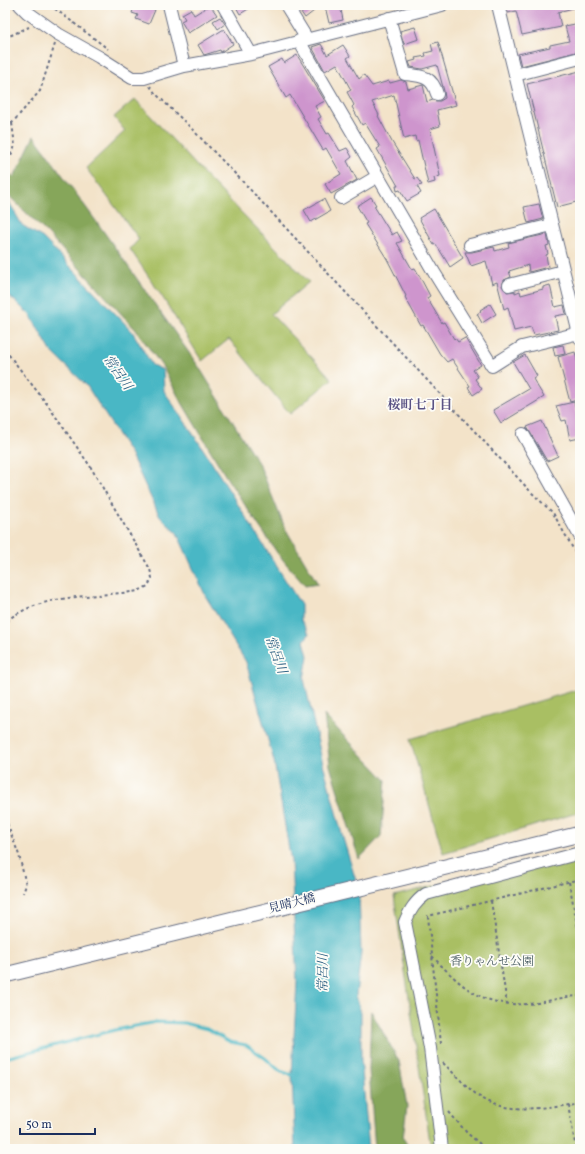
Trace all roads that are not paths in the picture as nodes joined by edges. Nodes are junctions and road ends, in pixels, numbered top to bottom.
1 (20, 5) edge
2 (169, 5) edge
3 (223, 5) edge
4 (286, 5) edge
5 (442, 5) edge
6 (498, 5) edge
7 (410, 9) edge
8 (389, 18) junction
9 (303, 40) junction
10 (251, 54) junction
11 (580, 58) edge
12 (184, 66) junction
13 (515, 75) junction
14 (436, 94) dead end
15 (378, 176) junction
16 (341, 198) dead end
17 (552, 225) junction
18 (470, 245) dead end
19 (564, 271) junction
20 (509, 285) dead end
21 (579, 336) edge
22 (523, 434) dead end
23 (580, 536) edge
24 (580, 834) edge
25 (580, 853) edge
26 (5, 975) edge
27 (442, 1149) edge

1 - 12 street
2 - 12 street
3 - 10 street
4 - 9 street
5 - 7 street
6 - 13 street
7 - 8 street
8 - 9 street
8 - 14 street
9 - 10 street
9 - 15 street
10 - 12 street
11 - 13 street
13 - 17 street
15 - 16 street
15 - 21 street
17 - 18 street
17 - 19 street
19 - 20 street
19 - 21 street
22 - 23 street
24 - 26 main road, 見晴大橋
25 - 27 street

